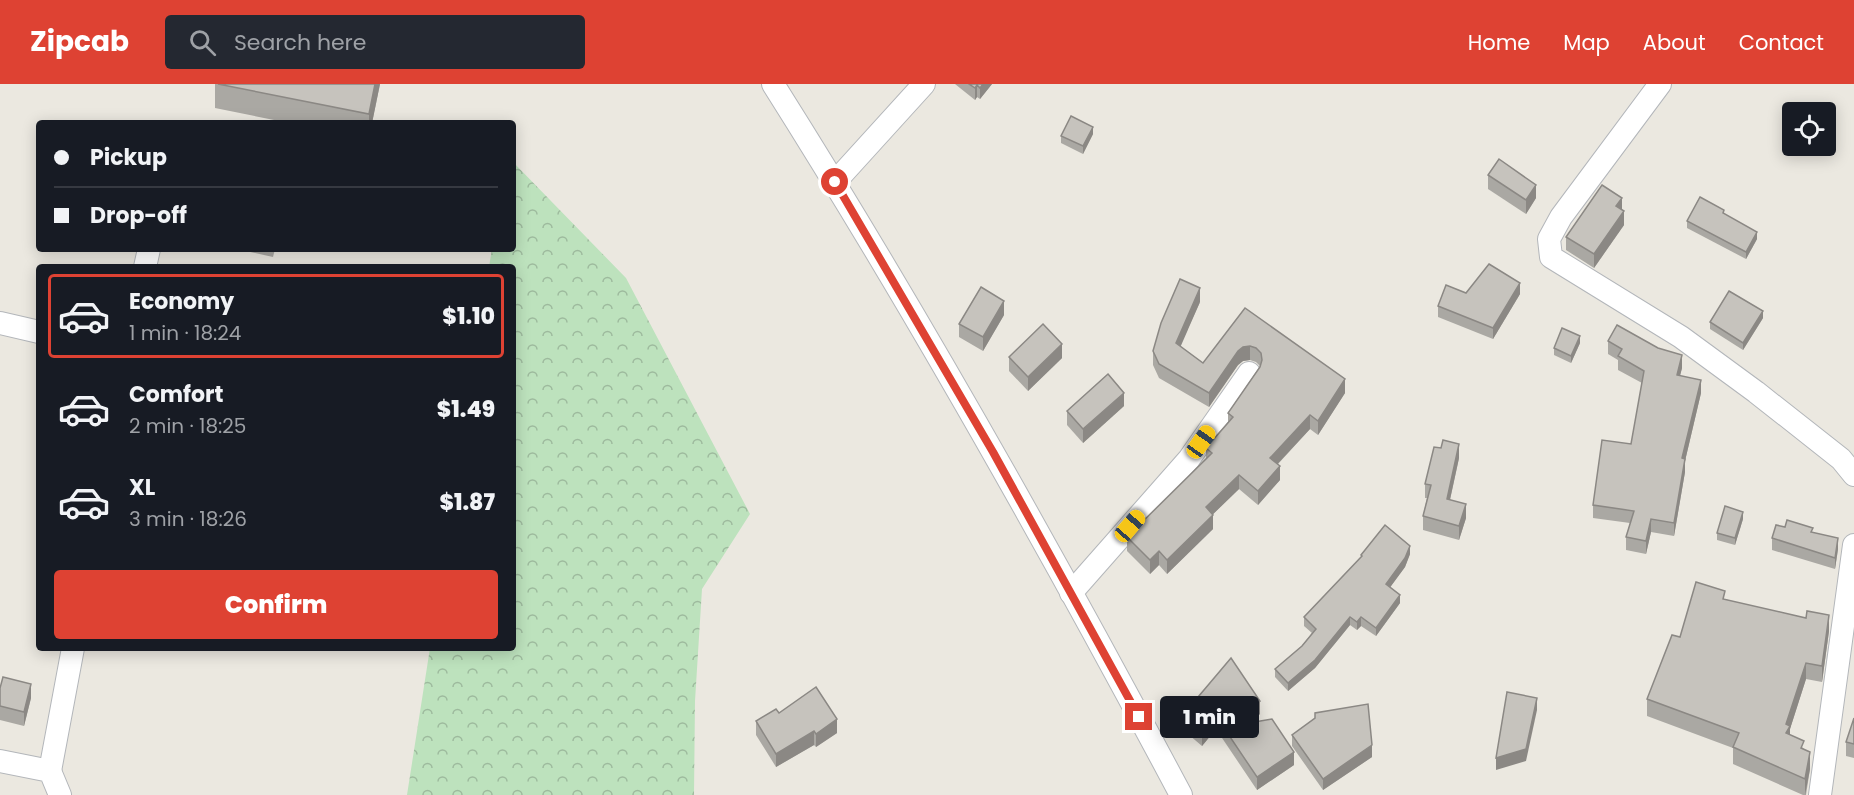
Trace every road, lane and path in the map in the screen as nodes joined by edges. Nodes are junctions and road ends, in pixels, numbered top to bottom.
1 (773, 84) edge
2 (924, 84) edge
3 (1660, 84) edge
4 (835, 182) junction
5 (0, 322) edge
6 (36, 331) edge
7 (1249, 373) dead end
8 (1854, 476) edge
9 (1854, 545) edge
10 (1071, 593) junction
11 (72, 651) edge
12 (0, 761) edge
13 (50, 771) junction
14 (60, 795) edge
15 (1181, 795) edge
16 (1820, 795) edge

1 - 4 street
2 - 4 street
3 - 8 street
4 - 10 street
5 - 6 street
7 - 10 street
9 - 16 street
10 - 15 street
11 - 13 street
12 - 13 street
13 - 14 street

